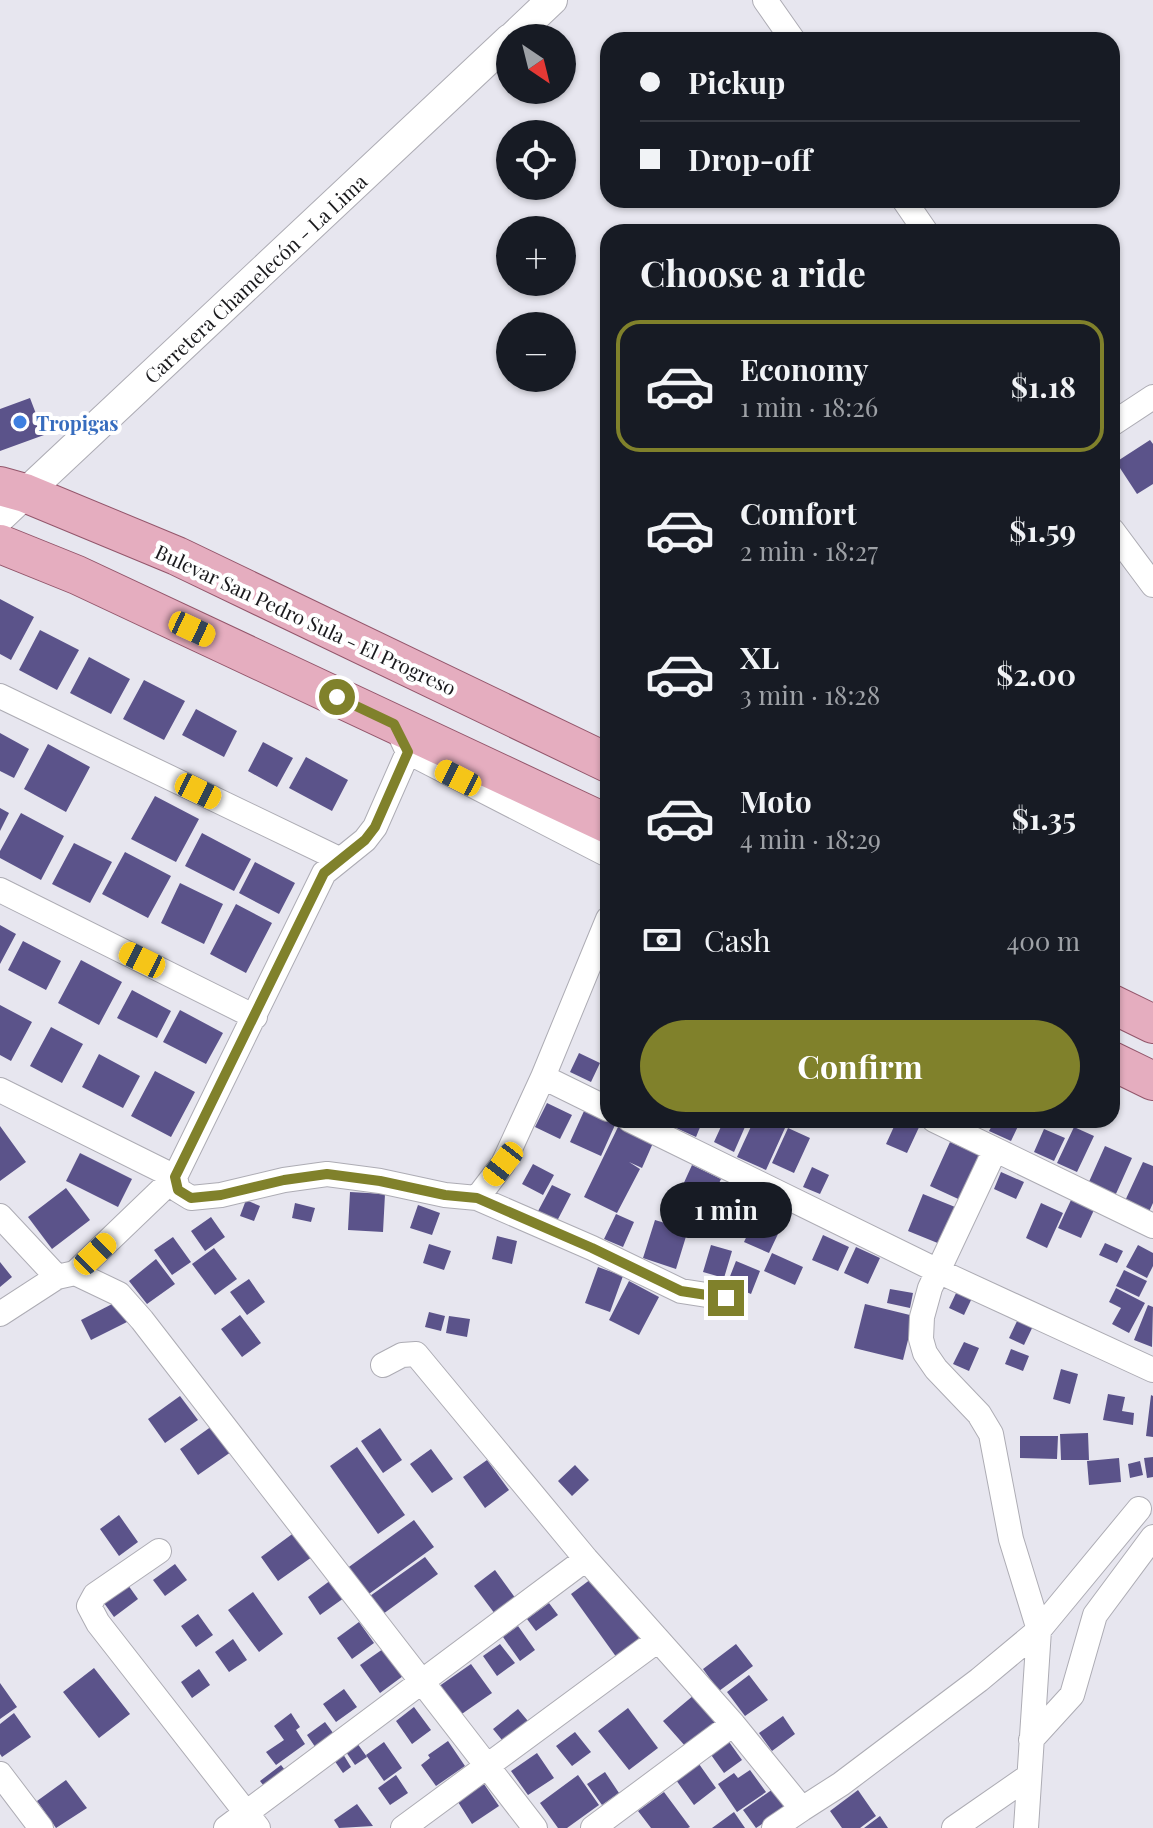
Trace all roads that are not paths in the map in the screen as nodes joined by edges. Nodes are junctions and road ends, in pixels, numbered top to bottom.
1 (552, 0) edge
2 (765, 0) edge
3 (527, 24) edge
4 (787, 32) edge
5 (496, 53) edge
6 (1153, 397) edge
7 (1120, 419) edge
8 (8, 499) edge
9 (1120, 541) edge
10 (0, 544) edge
11 (1153, 585) edge
12 (0, 696) edge
13 (401, 738) junction
14 (600, 759) edge
15 (600, 821) edge
16 (600, 850) edge
17 (339, 859) junction
18 (0, 890) edge
19 (600, 958) edge
20 (1120, 1008) edge
21 (255, 1017) junction
22 (1153, 1024) edge
23 (1120, 1065) edge
24 (543, 1077) junction
25 (1153, 1081) edge
26 (0, 1090) edge
27 (600, 1105) edge
28 (646, 1128) edge
29 (950, 1128) edge
30 (995, 1150) junction
31 (175, 1177) junction
32 (477, 1198) junction
33 (0, 1216) edge
34 (1153, 1226) edge
35 (938, 1271) junction
36 (66, 1275) junction
37 (726, 1298) dead end
38 (0, 1314) edge
39 (383, 1365) dead end
40 (1153, 1370) edge
41 (1139, 1509) dead end
42 (1153, 1537) edge
43 (159, 1551) dead end
44 (586, 1559) junction
45 (1039, 1630) junction
46 (658, 1640) junction
47 (424, 1683) junction
48 (733, 1724) junction
49 (1031, 1740) junction
50 (488, 1767) junction
51 (0, 1774) edge
52 (1029, 1776) junction
53 (802, 1809) junction
54 (252, 1820) edge
55 (41, 1828) edge
56 (226, 1828) edge
57 (403, 1828) edge
58 (535, 1828) edge
59 (593, 1828) edge
60 (774, 1828) edge
61 (954, 1828) edge
62 (1026, 1828) edge

1 - 3 street, Carretera Chamelecón - La Lima
2 - 4 street
5 - 8 street, Carretera Chamelecón - La Lima
6 - 7 street
8 - 14 main road, Bulevar San Pedro Sula - El Progreso
9 - 11 street
10 - 13 main road
12 - 17 street
13 - 15 main road
13 - 16 street
13 - 17 street
17 - 21 street
18 - 21 street
19 - 24 street
20 - 22 main road
21 - 31 street
23 - 25 main road
24 - 27 street
24 - 32 street
26 - 31 street
28 - 35 street
29 - 30 street
30 - 34 street
30 - 35 street
31 - 32 street
31 - 36 street
32 - 37 street
33 - 36 street
35 - 40 street
35 - 45 street
36 - 38 street
36 - 47 street
39 - 44 street
41 - 45 street
42 - 49 street
43 - 54 street
44 - 46 street
44 - 47 street
45 - 49 street
45 - 53 street
46 - 48 street
46 - 50 street
47 - 50 street
47 - 54 street
48 - 53 street
48 - 59 street
49 - 52 street
50 - 57 street
50 - 58 street
51 - 55 street
52 - 61 street
52 - 62 street
53 - 60 street
54 - 56 street

